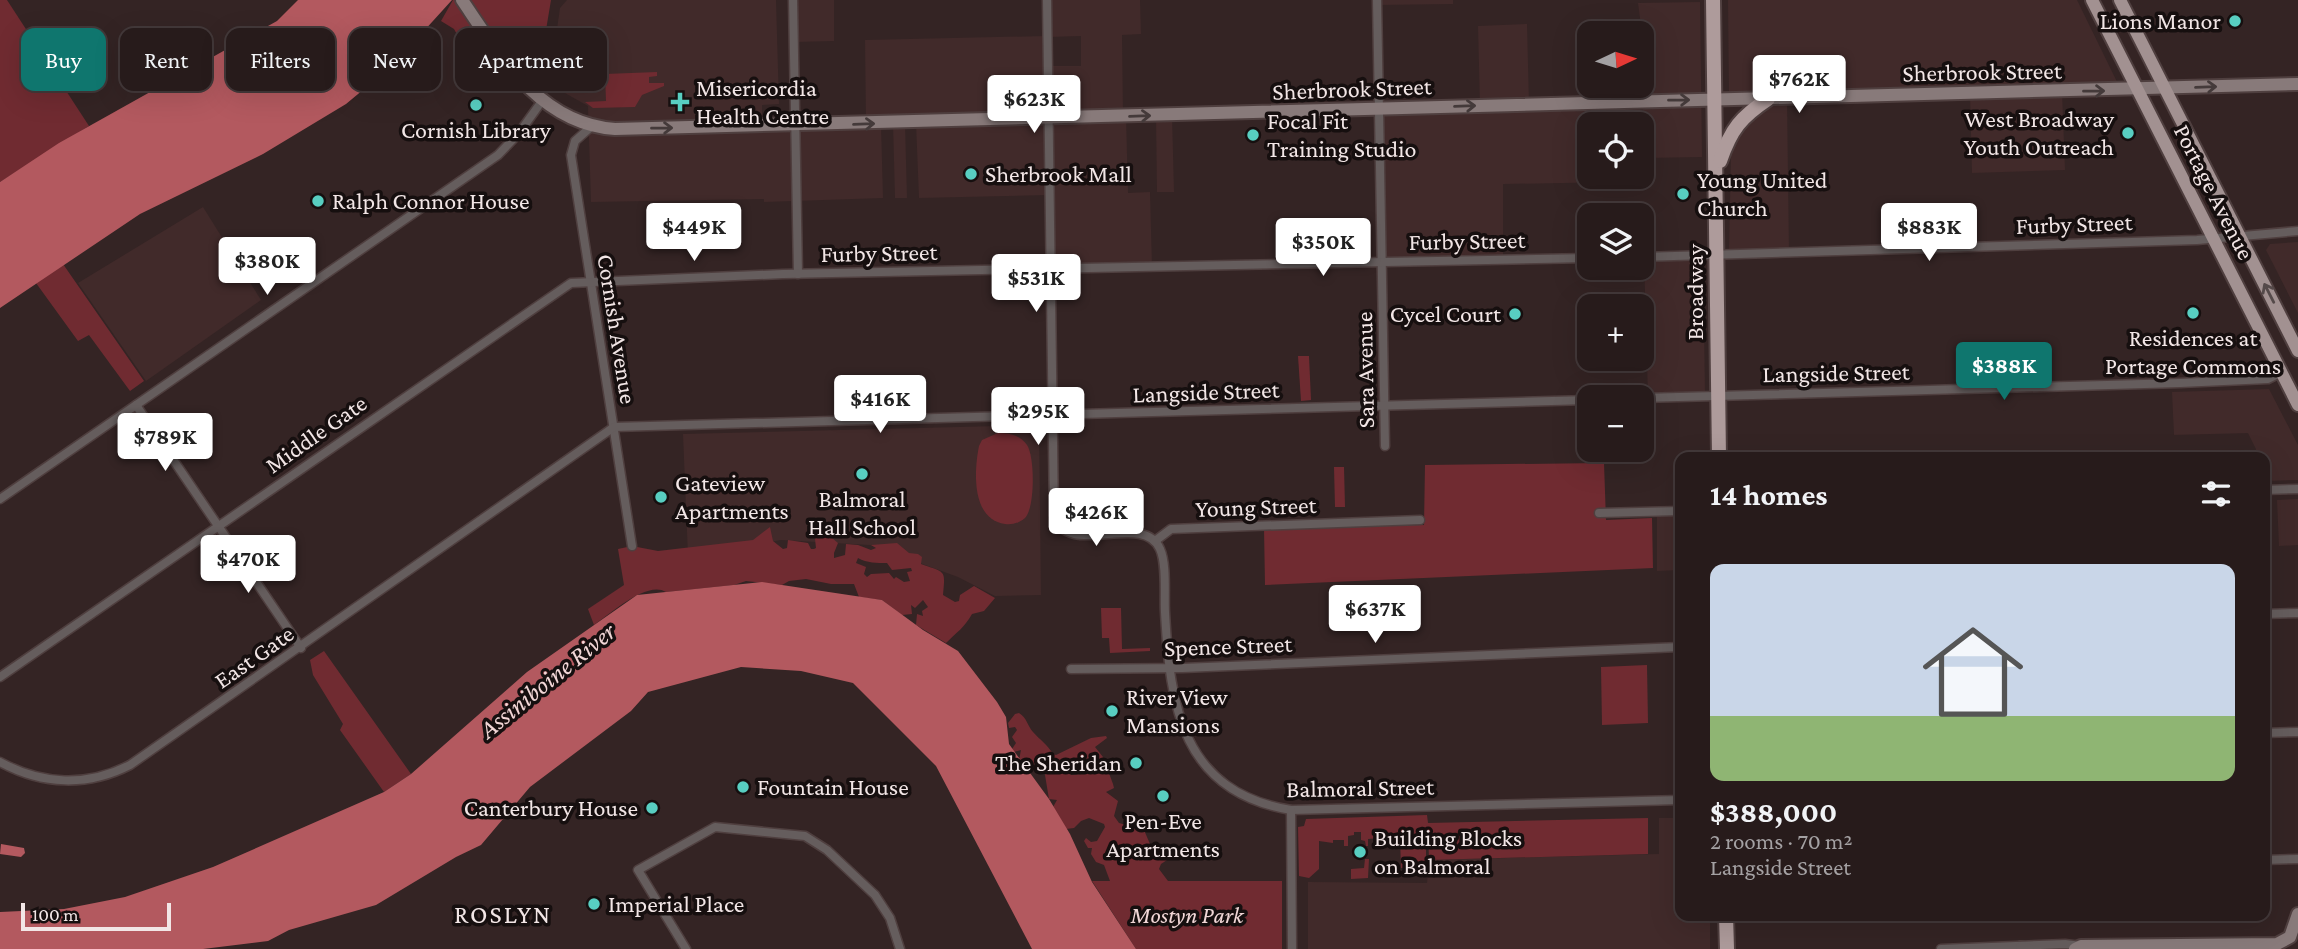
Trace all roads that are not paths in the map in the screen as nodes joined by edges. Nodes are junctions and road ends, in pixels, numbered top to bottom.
1 (462, 0) edge
2 (793, 0) edge
3 (1047, 0) edge
4 (1377, 0) edge
5 (1713, 0) edge
6 (2092, 0) edge
7 (2120, 0) edge
8 (2298, 85) edge
9 (2165, 88) junction
10 (2138, 89) junction
11 (1768, 99) junction
12 (1715, 100) junction
13 (542, 101) junction
14 (1379, 109) junction
15 (1048, 118) junction
16 (592, 126) junction
17 (796, 126) junction
18 (1716, 173) junction
19 (2298, 231) edge
20 (2240, 236) junction
21 (2214, 239) junction
22 (1717, 254) junction
23 (1654, 257) edge
24 (1577, 258) edge
25 (1383, 262) junction
26 (1050, 269) junction
27 (799, 274) junction
28 (590, 281) junction
29 (2298, 351) edge
30 (2282, 372) junction
31 (1718, 395) junction
32 (1654, 398) edge
33 (1577, 400) edge
34 (136, 405) junction
35 (2298, 405) edge
36 (1385, 406) junction
37 (1052, 416) junction
38 (614, 428) junction
39 (1385, 446) dead end
40 (1720, 452) edge
41 (2298, 489) edge
42 (2270, 490) edge
43 (0, 499) edge
44 (1675, 511) edge
45 (1599, 513) dead end
46 (1420, 520) dead end
47 (218, 526) junction
48 (1155, 541) junction
49 (632, 546) dead end
50 (2298, 613) edge
51 (2270, 614) edge
52 (1675, 647) edge
53 (300, 648) junction
54 (1169, 668) junction
55 (1071, 669) dead end
56 (0, 677) edge
57 (2298, 732) edge
58 (2270, 733) edge
59 (0, 761) edge
60 (1675, 800) edge
61 (1291, 810) junction
62 (2298, 859) edge
63 (2270, 860) edge
64 (2298, 914) edge
65 (1726, 921) edge
66 (2078, 947) edge
67 (2207, 947) edge
68 (2262, 947) edge
69 (2025, 948) edge
70 (687, 949) edge
71 (900, 949) edge
72 (1292, 949) edge
73 (1727, 949) edge
74 (1941, 949) edge

1 - 13 main road, Sherbrook Street
2 - 17 street
3 - 15 street
4 - 14 street, Sara Avenue
5 - 12 highway, Broadway
6 - 10 main road, Portage Avenue
7 - 9 main road, Portage Avenue
9 -> 8 main road, Sherbrook Street
9 - 10 main road, Sherbrook Street
9 - 20 main road, Portage Avenue
11 -> 10 main road, Sherbrook Street
10 - 21 main road, Portage Avenue
11 - 12 main road, Sherbrook Street
11 - 18 highway
14 -> 12 main road, Sherbrook Street
12 - 18 highway, Broadway
13 - 16 main road, Sherbrook Street
13 - 34 street
15 -> 14 main road, Sherbrook Street
14 - 25 street, Sara Avenue
17 -> 15 main road, Sherbrook Street
15 - 26 street
16 -> 17 main road, Sherbrook Street
16 - 28 street, Cornish Avenue
17 - 27 street
18 - 22 highway, Broadway
19 - 20 street, Furby Street
20 - 21 street, Furby Street
29 -> 20 main road, Portage Avenue
21 - 22 street, Furby Street
21 - 30 main road, Portage Avenue
22 - 23 street, Furby Street
22 - 31 highway, Broadway
24 - 25 street, Furby Street
25 - 26 street, Furby Street
25 - 36 street, Sara Avenue
26 - 27 street, Furby Street
26 - 37 street
27 - 28 street, Furby Street
28 - 38 street, Cornish Avenue
28 - 47 street, Middle Gate
30 - 31 street, Langside Street
30 - 35 main road, Portage Avenue
31 - 32 street, Langside Street
31 - 40 highway, Broadway
33 - 36 street, Langside Street
34 - 43 street
34 - 47 street
36 - 37 street, Langside Street
36 - 39 street, Sara Avenue
37 - 38 street, Langside Street
37 - 48 street
38 - 49 street, Cornish Avenue
38 - 53 street, East Gate
41 - 42 street
44 - 45 street
46 - 48 street, Young Street
47 - 53 street
47 - 56 street, Middle Gate
48 - 54 street, Balmoral Street
50 - 51 street
52 - 54 street, Spence Street
53 - 59 street, East Gate
54 - 55 street, Spence Street
54 - 61 street, Balmoral Street
57 - 58 street
60 - 61 street, Balmoral Street
61 - 72 street
62 - 63 street
64 - 68 main road
65 - 73 highway
66 - 67 main road
66 - 69 street
67 - 68 main road
69 - 74 street
70 - 71 street

